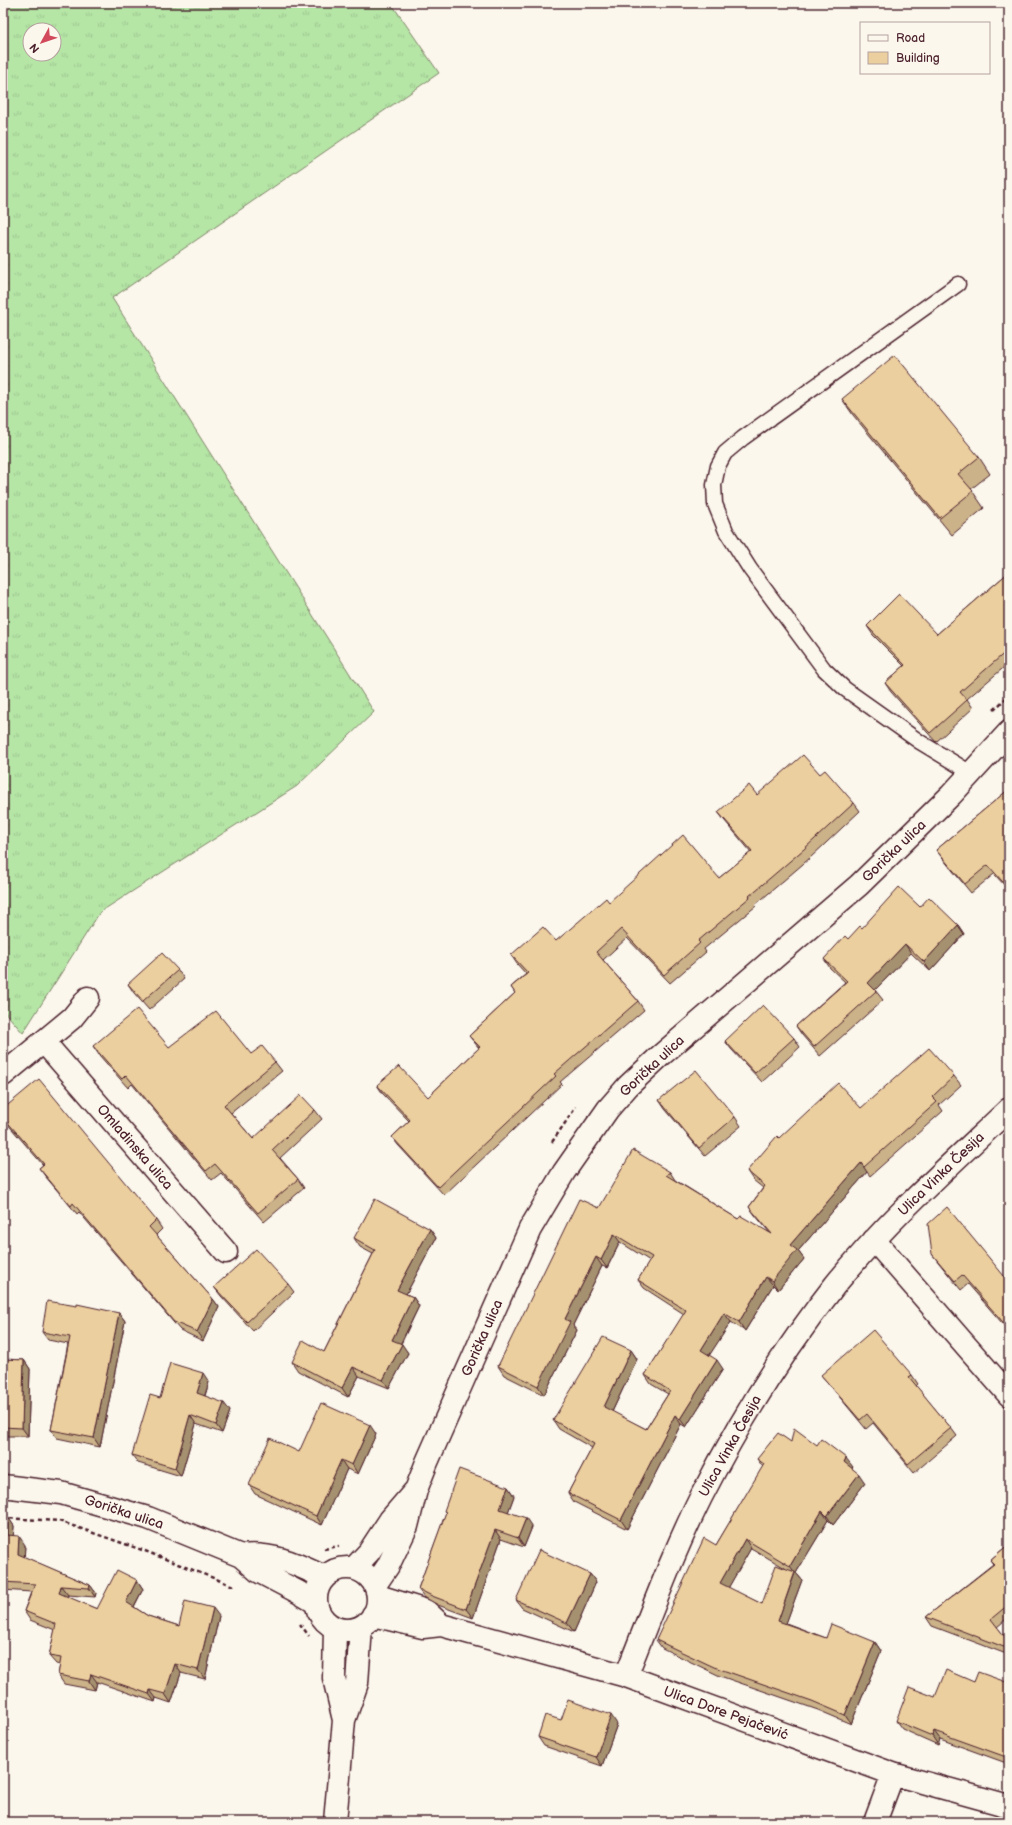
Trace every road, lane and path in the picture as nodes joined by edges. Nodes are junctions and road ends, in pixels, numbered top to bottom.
1 (958, 284) dead end
2 (1009, 695) edge
3 (993, 712) dead end
4 (1009, 732) edge
5 (971, 773) junction
6 (88, 998) dead end
7 (44, 1042) junction
8 (3, 1075) edge
9 (578, 1105) dead end
10 (1009, 1110) edge
11 (549, 1146) dead end
12 (874, 1240) junction
13 (226, 1252) dead end
14 (1009, 1395) edge
15 (3, 1486) edge
16 (416, 1490) junction
17 (3, 1518) edge
18 (342, 1544) dead end
19 (321, 1549) dead end
20 (240, 1556) junction
21 (354, 1568) junction
22 (324, 1577) junction
23 (237, 1588) dead end
24 (315, 1602) junction
25 (372, 1606) junction
26 (295, 1618) dead end
27 (335, 1628) junction
28 (310, 1639) dead end
29 (626, 1676) junction
30 (344, 1720) junction
31 (893, 1774) junction
32 (1009, 1806) edge
33 (335, 1822) edge
34 (875, 1822) edge

1 - 5 lane
2 - 3 path
4 - 5 street, Gorička ulica
5 - 16 street, Gorička ulica
6 - 7 street
7 - 8 street
7 - 13 street, Omladinska ulica
9 - 11 path
10 - 12 street, Ulica Vinka Česija
12 - 14 street
12 - 29 street, Ulica Vinka Česija
15 - 20 street, Gorička ulica
16 - 21 street, Gorička ulica
16 - 25 street, Gorička ulica
17 - 23 path
18 - 19 path
20 - 22 street, Gorička ulica
20 - 24 street, Gorička ulica
21 - 22 street
21 - 25 street
22 - 24 street
24 - 27 street
25 - 27 street
25 - 29 street, Ulica Dore Pejačević
25 - 30 street
26 - 28 path
27 - 30 street
29 - 31 street, Ulica Dore Pejačević
30 - 33 street
31 - 32 street, Ulica Dore Pejačević
31 - 34 street

